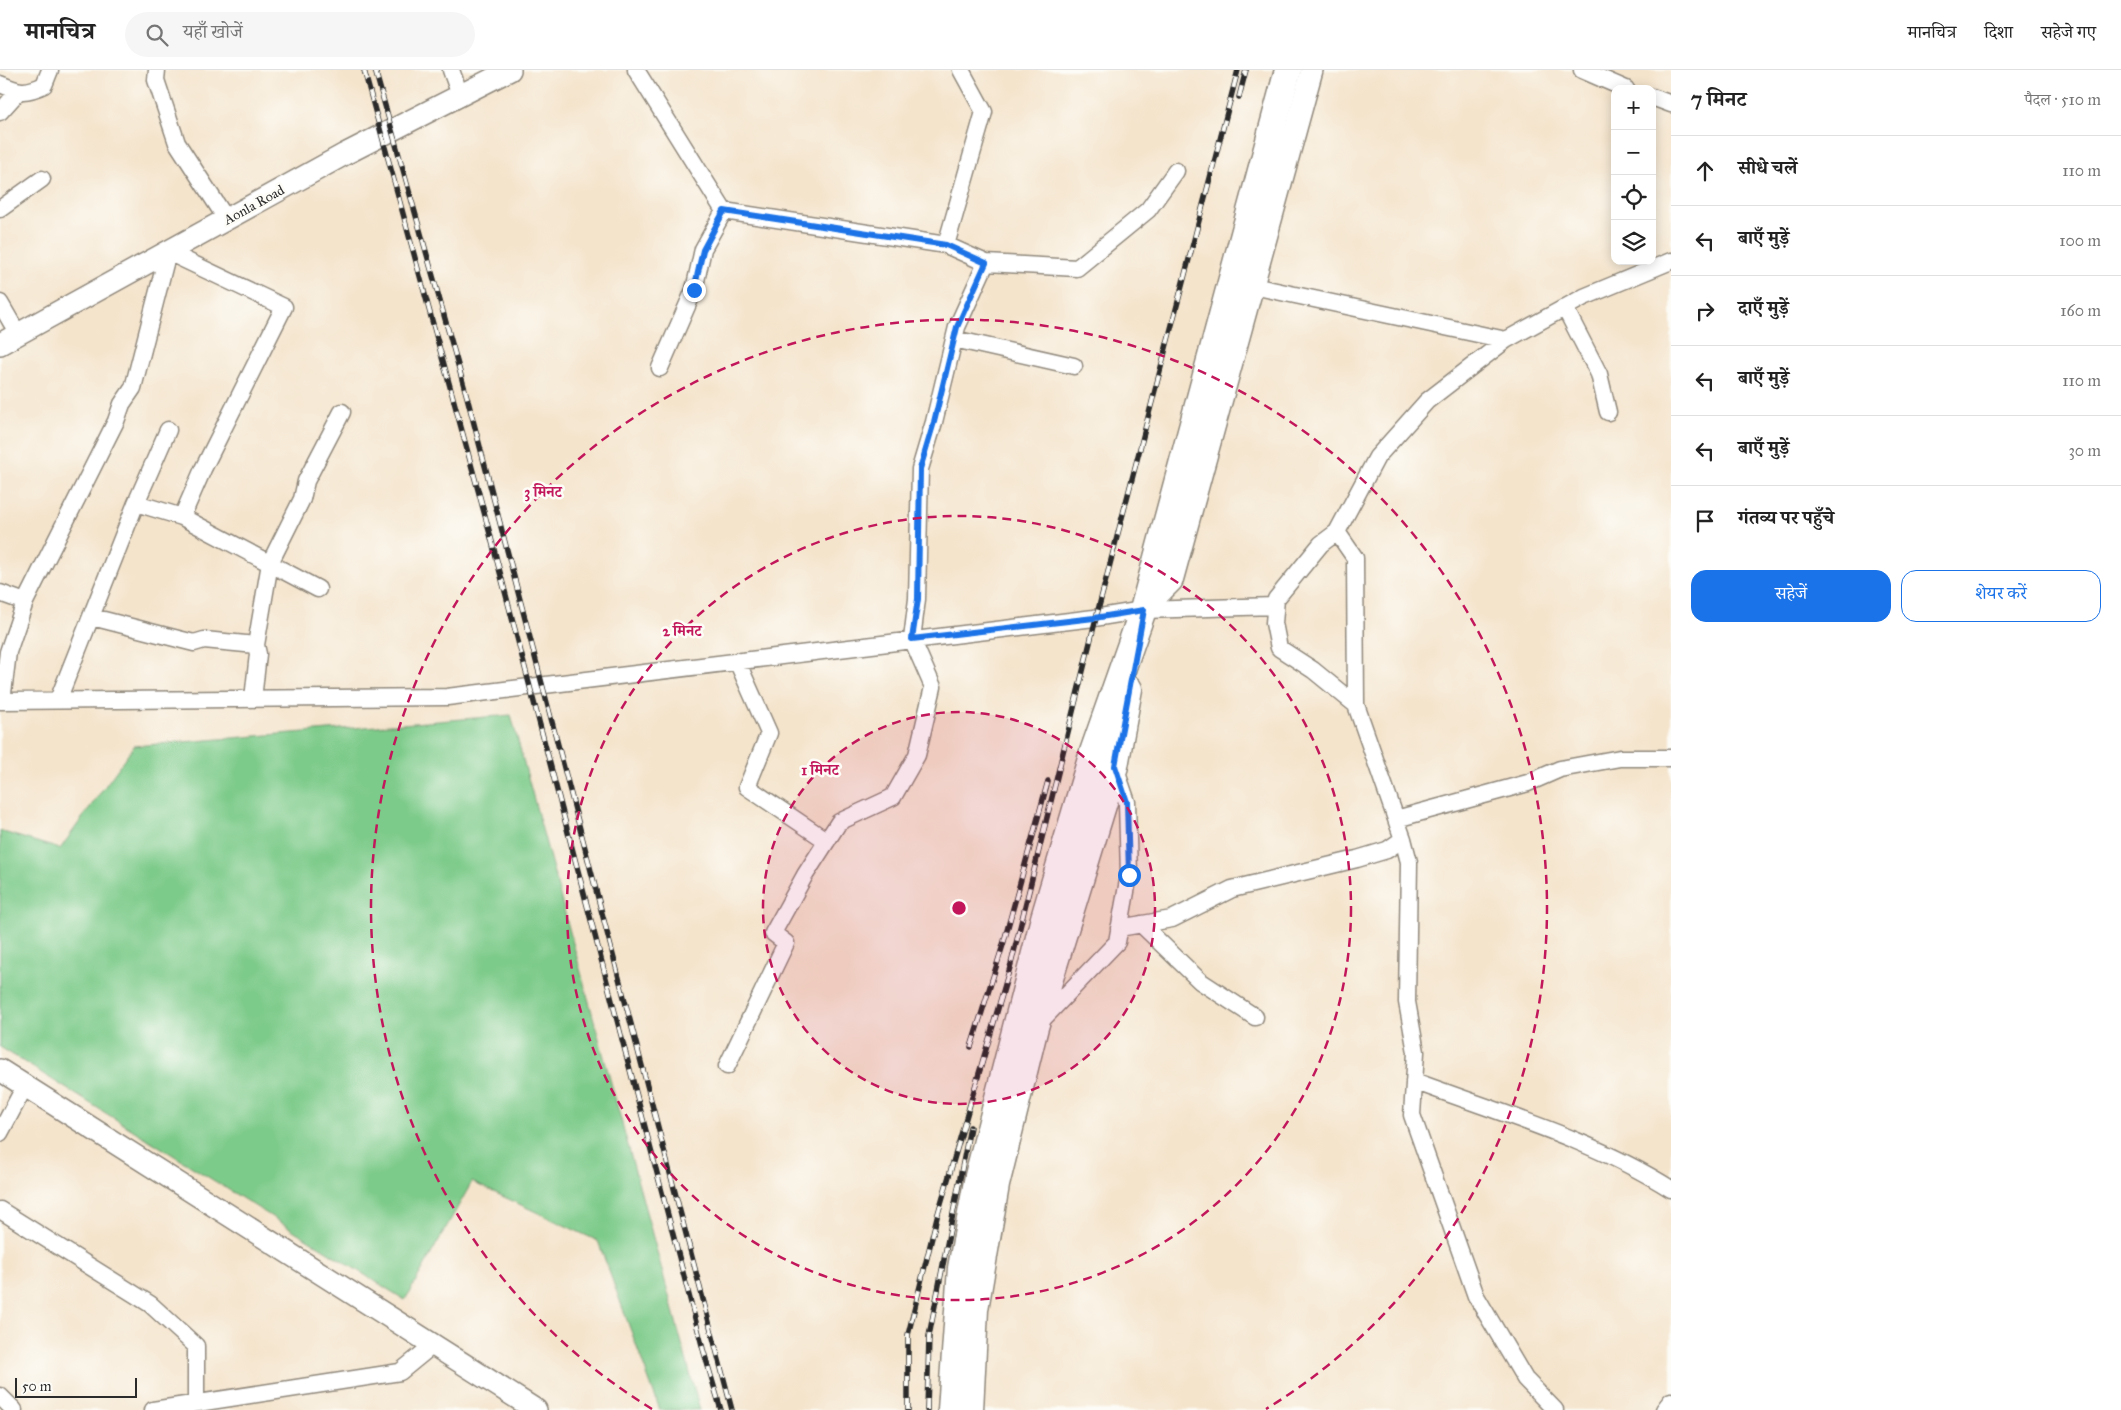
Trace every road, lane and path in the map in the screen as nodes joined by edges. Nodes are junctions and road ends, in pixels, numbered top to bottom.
1 (50, 70) edge
2 (157, 70) edge
3 (451, 70) edge
4 (510, 70) edge
5 (636, 70) edge
6 (962, 70) edge
7 (1288, 70) edge
8 (1312, 70) edge
9 (1582, 70) edge
10 (0, 84) edge
11 (1617, 85) edge
12 (18, 92) junction
13 (460, 95) junction
14 (1656, 98) edge
15 (1671, 104) edge
16 (0, 112) edge
17 (1176, 171) dead end
18 (42, 179) dead end
19 (0, 210) edge
20 (724, 211) junction
21 (227, 220) junction
22 (946, 245) junction
23 (168, 252) junction
24 (1671, 261) edge
25 (986, 263) junction
26 (1253, 286) junction
27 (0, 303) edge
28 (1565, 308) junction
29 (18, 334) junction
30 (954, 339) junction
31 (1506, 340) junction
32 (0, 344) edge
33 (1074, 366) dead end
34 (660, 368) dead end
35 (342, 412) dead end
36 (1608, 412) dead end
37 (168, 430) dead end
38 (136, 503) junction
39 (182, 517) junction
40 (1337, 532) junction
41 (270, 563) junction
42 (318, 589) dead end
43 (0, 593) edge
44 (25, 602) junction
45 (1275, 606) junction
46 (1144, 610) junction
47 (92, 617) junction
48 (912, 639) junction
49 (256, 645) junction
50 (737, 661) junction
51 (253, 699) junction
52 (58, 700) junction
53 (1, 701) edge
54 (1356, 705) junction
55 (1671, 758) edge
56 (1115, 766) junction
57 (1396, 819) junction
58 (1403, 840) junction
59 (827, 841) junction
60 (1141, 924) junction
61 (1119, 928) junction
62 (1255, 1017) dead end
63 (1035, 1027) junction
64 (727, 1066) dead end
65 (0, 1070) edge
66 (1414, 1081) junction
67 (25, 1086) junction
68 (0, 1134) edge
69 (1671, 1189) edge
70 (0, 1210) edge
71 (433, 1344) junction
72 (0, 1396) edge
73 (1671, 1401) edge
74 (196, 1403) junction
75 (169, 1409) edge
76 (14, 1410) edge
77 (153, 1410) edge
78 (536, 1410) edge
79 (951, 1410) edge
80 (970, 1410) edge
81 (1555, 1410) edge
82 (1664, 1410) edge

1 - 12 street
2 - 21 street
3 - 13 street
4 - 13 street, Aonla Road
5 - 20 street
6 - 22 street
7 - 46 main road
8 - 26 street
9 - 11 street
10 - 12 street
12 - 16 street
13 - 21 street, Aonla Road
14 - 15 street
17 - 25 street
18 - 19 street
20 - 22 street
20 - 34 street
21 - 23 street, Aonla Road
22 - 25 street
23 - 29 street, Aonla Road
23 - 39 street
23 - 44 street
24 - 28 street
25 - 30 street
26 - 31 street
26 - 46 street
27 - 29 street
28 - 31 street
28 - 36 street
29 - 32 street, Aonla Road
30 - 33 street
30 - 48 street
31 - 40 street
35 - 41 street
37 - 38 street
38 - 39 street
38 - 47 street
39 - 41 street
40 - 45 street
40 - 54 street
41 - 42 street
41 - 49 street
43 - 44 street
44 - 53 street
45 - 46 street
45 - 54 street
46 - 48 street
46 - 56 main road
46 - 79 main road
47 - 49 street
47 - 52 street
48 - 50 street
48 - 59 street
49 - 51 street
50 - 51 street
50 - 59 street
51 - 52 street
52 - 53 street
54 - 57 street
55 - 57 street
56 - 61 street
56 - 63 main road
57 - 58 street
58 - 60 street
58 - 66 street
59 - 64 street
60 - 61 street
60 - 62 street
61 - 63 street
63 - 80 main road
65 - 67 street
66 - 69 street
66 - 81 street
67 - 68 street
67 - 71 street
70 - 74 street
71 - 74 street
71 - 78 street
72 - 76 street
73 - 82 street
74 - 75 street
75 - 77 street

